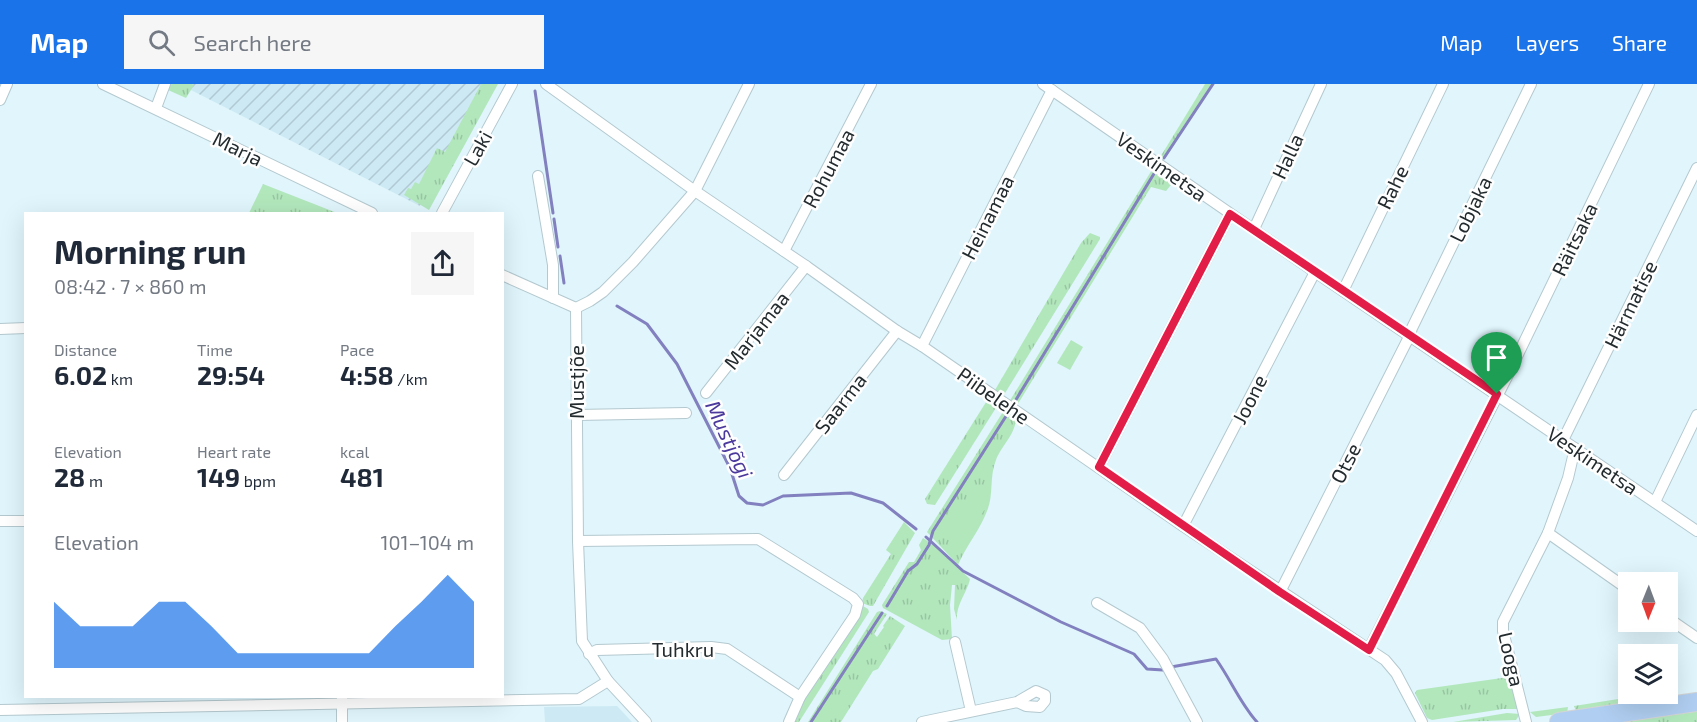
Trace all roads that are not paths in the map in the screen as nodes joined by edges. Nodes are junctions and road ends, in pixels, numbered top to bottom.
1 (7, 84) edge
2 (102, 84) edge
3 (165, 84) edge
4 (512, 84) edge
5 (546, 84) edge
6 (749, 84) edge
7 (871, 84) edge
8 (1321, 84) edge
9 (1443, 84) edge
10 (1531, 84) edge
11 (1649, 84) edge
12 (1048, 87) edge
13 (0, 100) edge
14 (156, 108) junction
15 (1697, 168) edge
16 (538, 176) dead end
17 (695, 191) junction
18 (370, 212) edge
19 (443, 212) edge
20 (1230, 214) junction
21 (1254, 229) junction
22 (784, 251) junction
23 (806, 266) junction
24 (1315, 272) junction
25 (504, 276) edge
26 (1343, 291) junction
27 (553, 298) junction
28 (576, 308) junction
29 (0, 328) edge
30 (24, 328) edge
31 (897, 331) junction
32 (1410, 335) junction
33 (922, 345) junction
34 (706, 393) dead end
35 (1497, 394) junction
36 (686, 413) dead end
37 (576, 415) junction
38 (1697, 416) edge
39 (1563, 440) junction
40 (1575, 448) junction
41 (1099, 467) junction
42 (784, 475) dead end
43 (1655, 502) junction
44 (0, 521) edge
45 (24, 521) edge
46 (1183, 526) junction
47 (1697, 531) edge
48 (1548, 533) junction
49 (578, 542) junction
50 (1618, 582) edge
51 (1280, 592) junction
52 (1097, 603) dead end
53 (1678, 625) edge
54 (1697, 638) edge
55 (955, 642) dead end
56 (1369, 650) junction
57 (589, 654) junction
58 (608, 681) junction
59 (800, 697) junction
60 (372, 699) edge
61 (342, 700) edge
62 (1017, 702) dead end
63 (1697, 702) edge
64 (0, 710) edge
65 (24, 710) junction
66 (971, 711) junction
67 (24, 722) edge
68 (342, 722) edge
69 (646, 722) edge
70 (789, 722) edge
71 (922, 722) edge
72 (1197, 722) edge
73 (1422, 722) edge
74 (1526, 722) edge
75 (1559, 722) edge

1 - 13 street
2 - 14 street, Marja
3 - 14 street
4 - 19 street, Laki
5 - 17 street, Piibelehe
6 - 17 street
7 - 22 street, Rohumaa
8 - 21 street, Halla
9 - 26 street, Rahe
10 - 32 street, Lobjaka
11 - 35 street, Räitsaka
12 - 20 street, Veskimetsa
12 - 33 street, Heinamaa
14 - 18 street, Marja
15 - 39 street, Härmatise
16 - 27 street
17 - 22 street, Piibelehe
17 - 28 street
20 - 21 street, Veskimetsa
20 - 41 street
21 - 24 street, Veskimetsa
22 - 23 street, Piibelehe
23 - 31 street, Piibelehe
23 - 34 street, Marjamaa
24 - 26 street, Veskimetsa
24 - 46 street, Joone
25 - 27 street
26 - 32 street, Veskimetsa
27 - 28 street
28 - 37 street, Mustjõe
29 - 30 street
31 - 33 street, Piibelehe
31 - 42 street, Saarma
32 - 35 street, Veskimetsa
32 - 51 street, Otse
33 - 41 street, Piibelehe
35 - 39 street, Veskimetsa
35 - 56 street, Räitsaka
36 - 37 street
37 - 49 street, Mustjõe
38 - 43 street
39 - 40 street, Veskimetsa
40 - 43 street, Veskimetsa
40 - 48 street, Looga
41 - 46 street, Piibelehe
43 - 47 street, Veskimetsa
44 - 45 street
46 - 51 street, Piibelehe
48 - 50 street
48 - 74 street, Looga
49 - 57 street, Mustjõe
49 - 59 street
51 - 56 street, Piibelehe
52 - 72 street
53 - 54 street
55 - 66 street
56 - 73 street, Piibelehe
57 - 58 street, Mustjõe
57 - 59 street, Tuhkru
58 - 60 street
58 - 69 street, Mustjõe
59 - 70 street
60 - 61 street
61 - 65 street
61 - 68 street
62 - 66 street
63 - 75 main road
64 - 65 street
65 - 67 street
66 - 71 street

